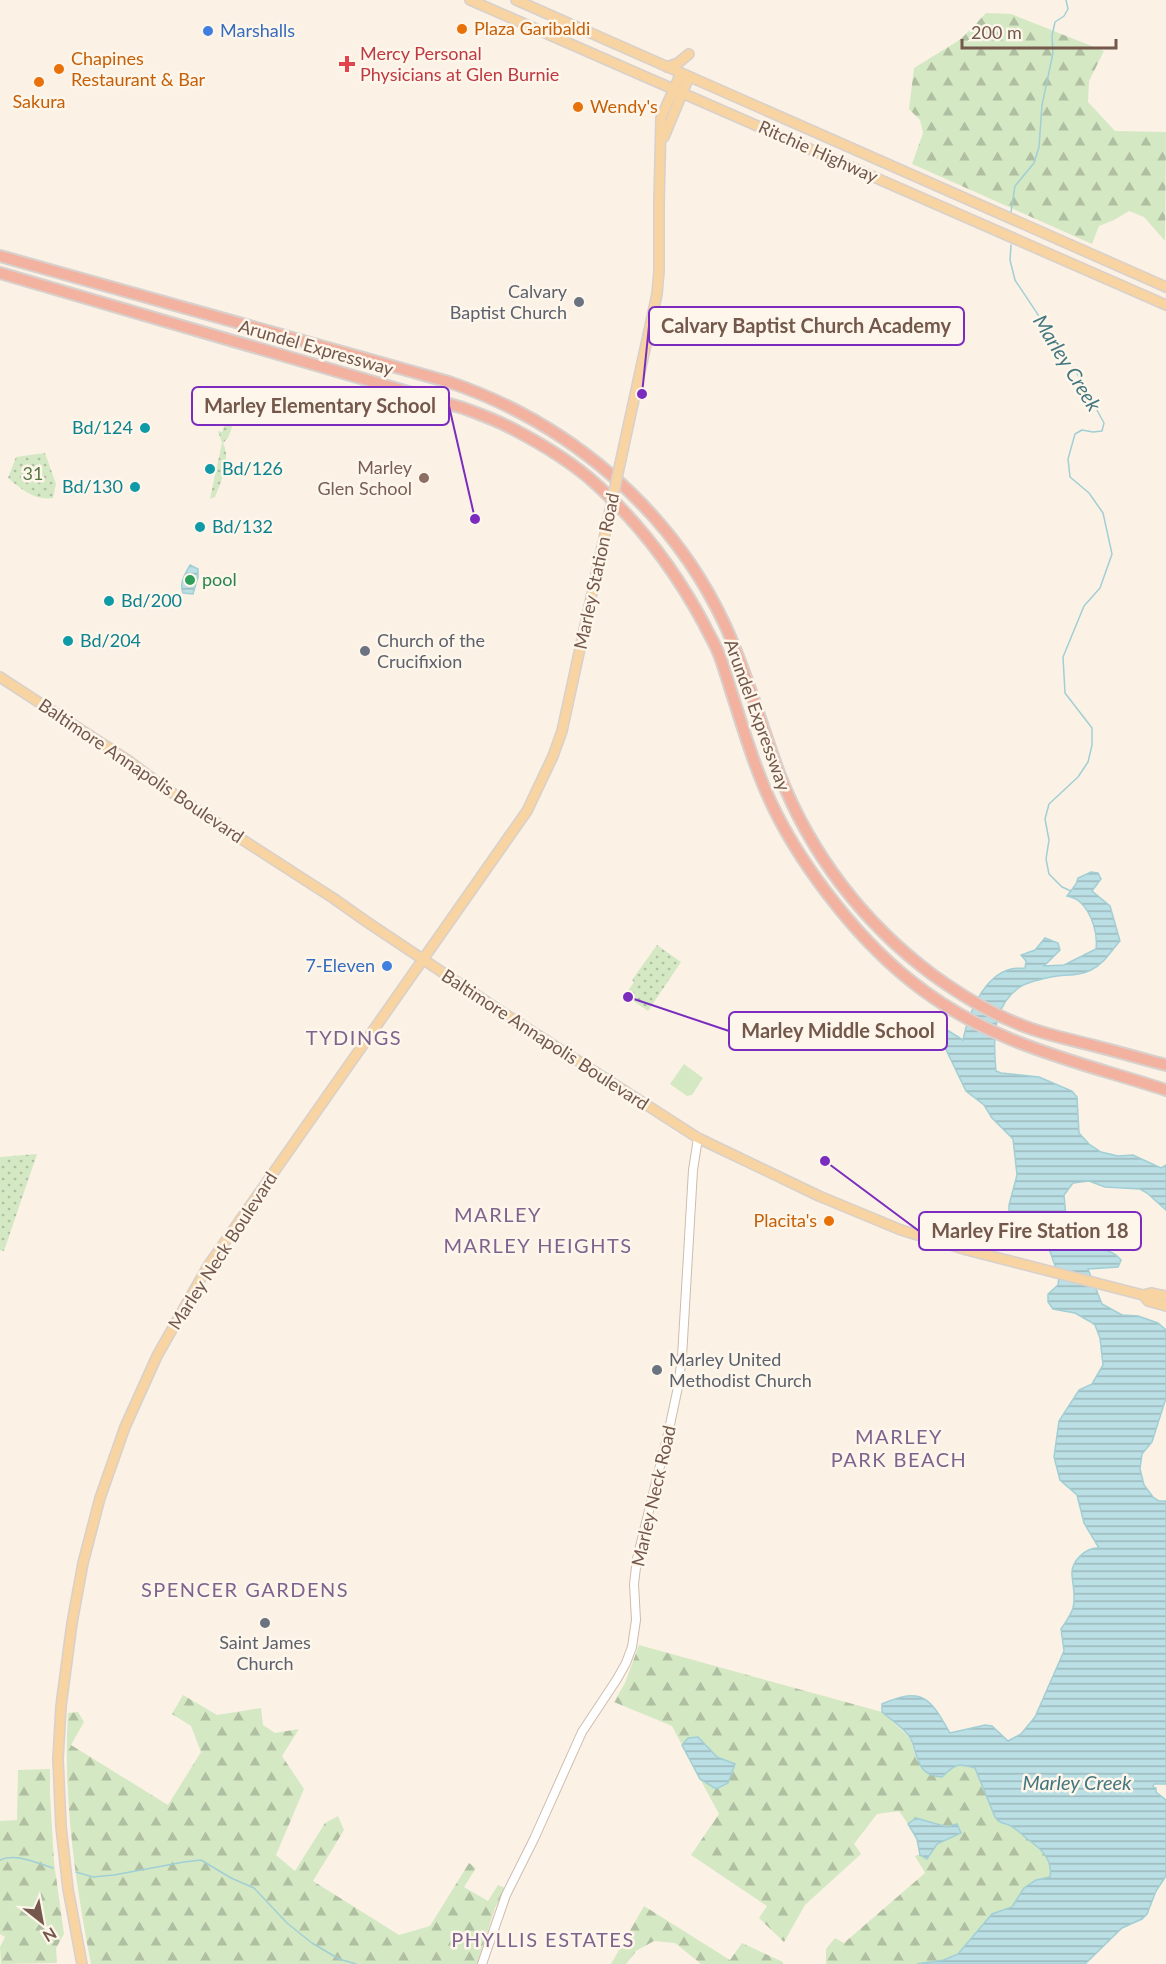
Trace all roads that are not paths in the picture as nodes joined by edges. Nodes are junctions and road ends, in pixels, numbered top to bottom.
1 (470, 0) edge
2 (516, 0) edge
3 (689, 54) dead end
4 (667, 67) junction
5 (685, 75) junction
6 (678, 91) junction
7 (0, 250) edge
8 (0, 256) edge
9 (0, 273) edge
10 (106, 286) junction
11 (1166, 287) edge
12 (1166, 305) edge
13 (0, 677) edge
14 (422, 959) junction
15 (1166, 1065) edge
16 (1166, 1092) edge
17 (698, 1138) junction
18 (1143, 1296) junction
19 (1166, 1296) edge
20 (1166, 1306) edge
21 (82, 1964) edge
22 (482, 1964) edge

1 - 6 main road, Ritchie Highway
2 - 4 main road, Ritchie Highway
3 - 4 main road
4 - 5 main road, Ritchie Highway
5 - 6 main road, Marley Station Road
5 - 11 main road, Ritchie Highway
6 - 12 main road, Ritchie Highway
6 - 14 main road, Marley Station Road, bridge
7 - 10 highway
8 - 10 highway, Arundel Expressway
9 - 16 highway, Arundel Expressway
10 - 15 highway, Arundel Expressway
13 - 14 main road, Baltimore Annapolis Boulevard
14 - 17 main road, Baltimore Annapolis Boulevard
14 - 21 main road, Marley Neck Boulevard
17 - 18 main road, Baltimore Annapolis Boulevard
17 - 22 street, Marley Neck Road
18 - 19 main road, Baltimore Annapolis Boulevard
18 - 20 main road, Baltimore Annapolis Boulevard

